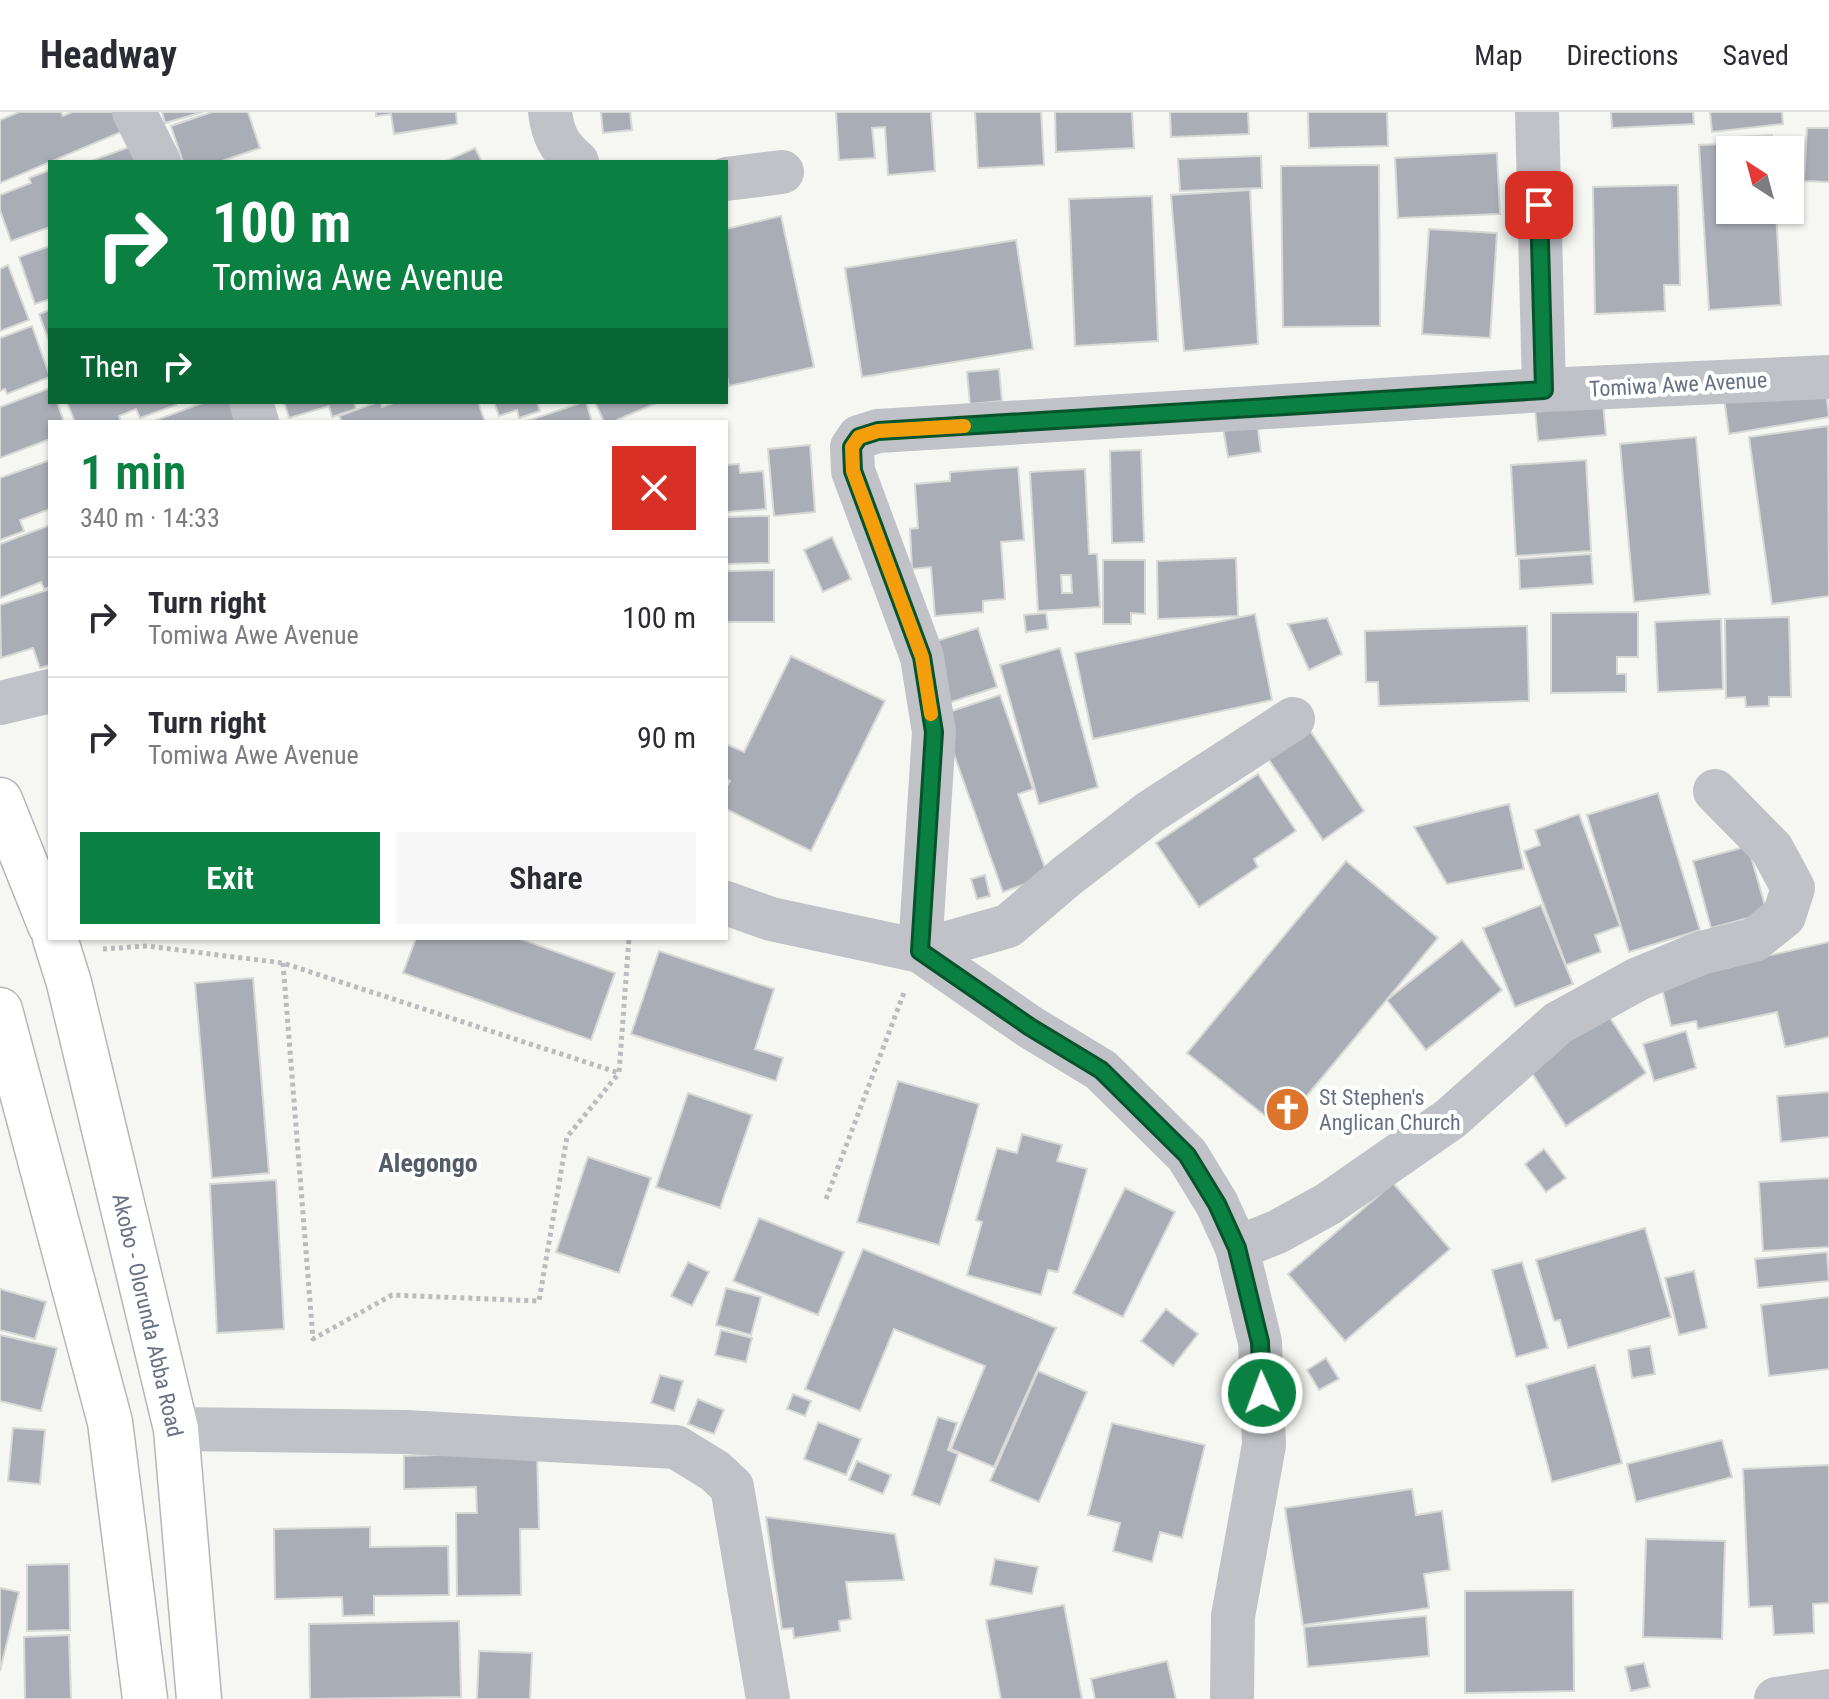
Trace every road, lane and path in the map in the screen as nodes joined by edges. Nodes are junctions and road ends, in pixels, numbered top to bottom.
1 (134, 112) edge
2 (550, 112) edge
3 (1537, 112) edge
4 (158, 160) edge
5 (575, 160) edge
6 (782, 172) dead end
7 (728, 179) edge
8 (1829, 377) edge
9 (1544, 390) junction
10 (48, 691) edge
11 (0, 703) edge
12 (1293, 719) dead end
13 (1715, 791) dead end
14 (0, 800) edge
15 (728, 904) edge
16 (48, 920) edge
17 (55, 940) edge
18 (78, 940) edge
19 (629, 940) edge
20 (920, 951) junction
21 (283, 963) junction
22 (0, 1010) edge
23 (619, 1073) junction
24 (8, 1076) edge
25 (826, 1199) dead end
26 (1237, 1248) junction
27 (176, 1429) junction
28 (1829, 1691) edge
29 (145, 1699) edge
30 (199, 1699) edge
31 (768, 1699) edge
32 (1232, 1699) edge
33 (1776, 1699) edge

1 - 4 street
2 - 5 street
3 - 9 street
6 - 7 street
8 - 9 street, Tomiwa Awe Avenue
9 - 20 street, Tomiwa Awe Avenue
10 - 11 street
12 - 20 street
13 - 26 street
14 - 16 main road, Akobo - Olorunda Abba Road
15 - 20 street
17 - 27 main road, Akobo - Olorunda Abba Road
18 - 21 path
19 - 23 path
20 - 25 path
20 - 26 street
21 - 23 path
21 - 23 path
22 - 24 main road
24 - 29 main road
26 - 32 street
27 - 30 main road, Akobo - Olorunda Abba Road
27 - 31 street
28 - 33 street

